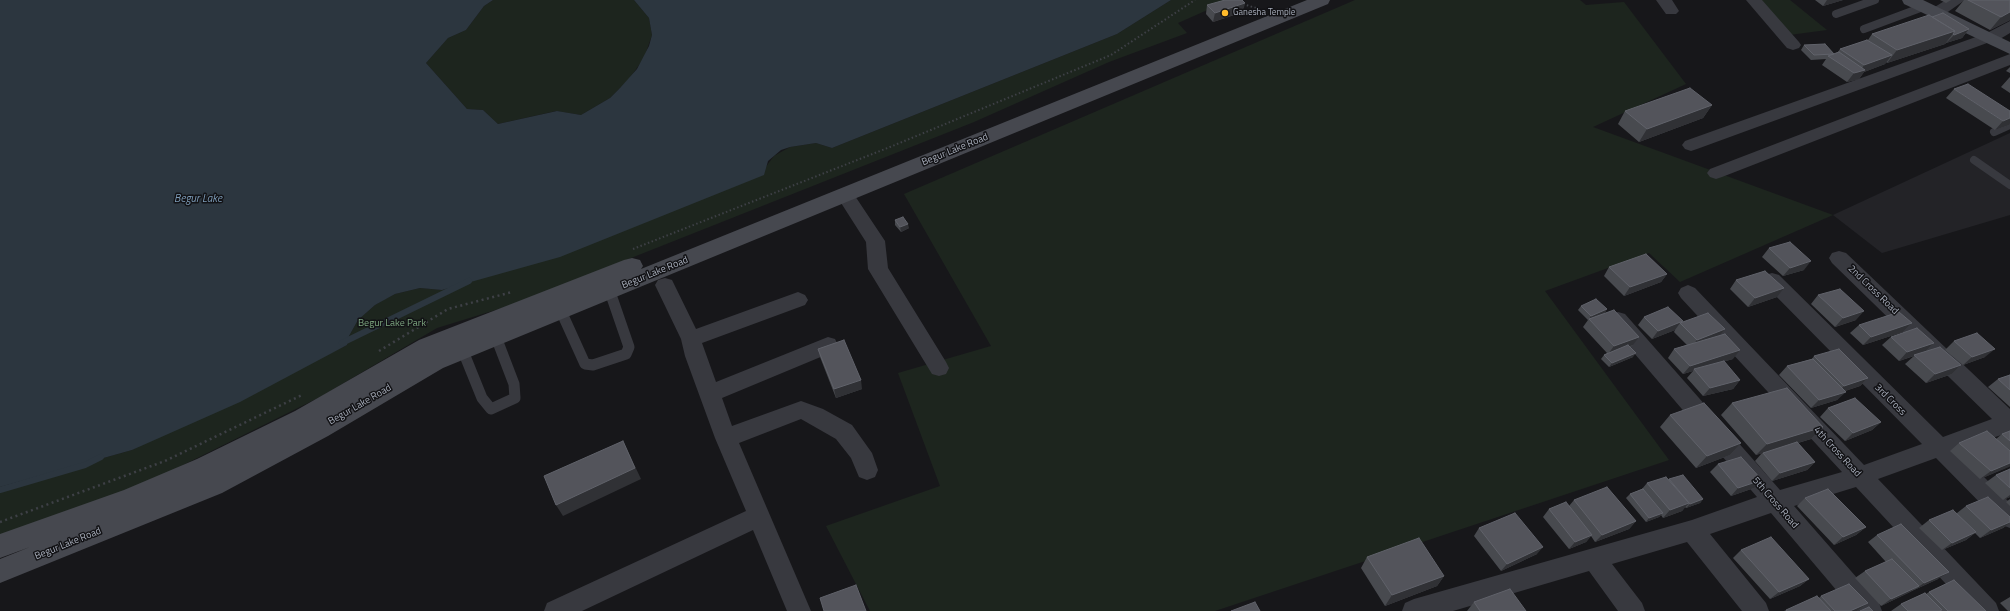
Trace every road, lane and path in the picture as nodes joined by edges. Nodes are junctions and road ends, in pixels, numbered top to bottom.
1 (1195, 0) edge
2 (1322, 0) edge
3 (1754, 0) edge
4 (1876, 0) edge
5 (1957, 0) edge
6 (1240, 2) edge
7 (1283, 7) edge
8 (1923, 7) edge
9 (1836, 14) dead end
10 (2010, 26) edge
11 (1864, 29) dead end
12 (1987, 38) junction
13 (1793, 46) dead end
14 (2010, 49) edge
15 (2010, 59) edge
16 (1079, 93) junction
17 (2010, 125) edge
18 (1994, 132) dead end
19 (1692, 145) dead end
20 (890, 147) dead end
21 (1974, 160) dead end
22 (1716, 173) dead end
23 (2010, 185) edge
24 (845, 195) junction
25 (1840, 258) dead end
26 (1772, 280) edge
27 (607, 284) junction
28 (665, 285) dead end
29 (1688, 294) dead end
30 (798, 300) dead end
31 (561, 311) junction
32 (1618, 320) edge
33 (496, 337) junction
34 (691, 339) junction
35 (828, 345) edge
36 (463, 351) junction
37 (940, 368) dead end
38 (710, 394) junction
39 (2010, 422) edge
40 (726, 438) junction
41 (1938, 448) junction
42 (867, 470) dead end
43 (1860, 476) junction
44 (1774, 502) junction
45 (760, 516) junction
46 (2010, 518) edge
47 (1692, 530) junction
48 (0, 546) edge
49 (1594, 559) junction
50 (0, 572) edge
51 (1500, 585) junction
52 (1513, 604) edge
53 (556, 611) edge
54 (799, 611) edge
55 (1414, 611) edge
56 (1633, 611) edge
57 (1757, 611) edge
58 (1870, 611) edge
59 (1987, 611) edge

1 - 20 path
2 - 7 main road, Begur Lake Road
3 - 13 street
4 - 9 lane
5 - 8 street
6 - 7 path
7 - 16 main road, Begur Lake Road
7 - 16 main road, Begur Lake Road
8 - 11 lane
8 - 12 main road
10 - 12 street
12 - 14 main road
12 - 19 street
15 - 22 street
16 - 24 main road, Begur Lake Road
16 - 27 main road, Begur Lake Road
17 - 18 lane
21 - 23 lane
24 - 27 main road, Begur Lake Road
24 - 37 street
25 - 39 street, 2nd Cross Road
26 - 41 street, 3rd Cross
27 - 31 main road, Begur Lake Road
27 - 31 lane
27 - 48 main road, Begur Lake Road
28 - 34 street
29 - 43 street, 4th Cross Road
30 - 34 street
31 - 33 main road, Begur Lake Road
32 - 44 street, 5th Cross Road
33 - 36 main road, Begur Lake Road
33 - 36 lane
34 - 38 street
35 - 38 street
36 - 50 main road, Begur Lake Road
38 - 40 street
39 - 41 street
40 - 42 street
40 - 45 street
41 - 43 street
41 - 46 street, 3rd Cross
43 - 44 street
43 - 59 street, 4th Cross Road
44 - 47 street
44 - 58 street, 5th Cross Road
45 - 53 street
45 - 54 street
47 - 49 street
47 - 57 street
49 - 51 street
49 - 56 street
51 - 52 street
51 - 55 street

